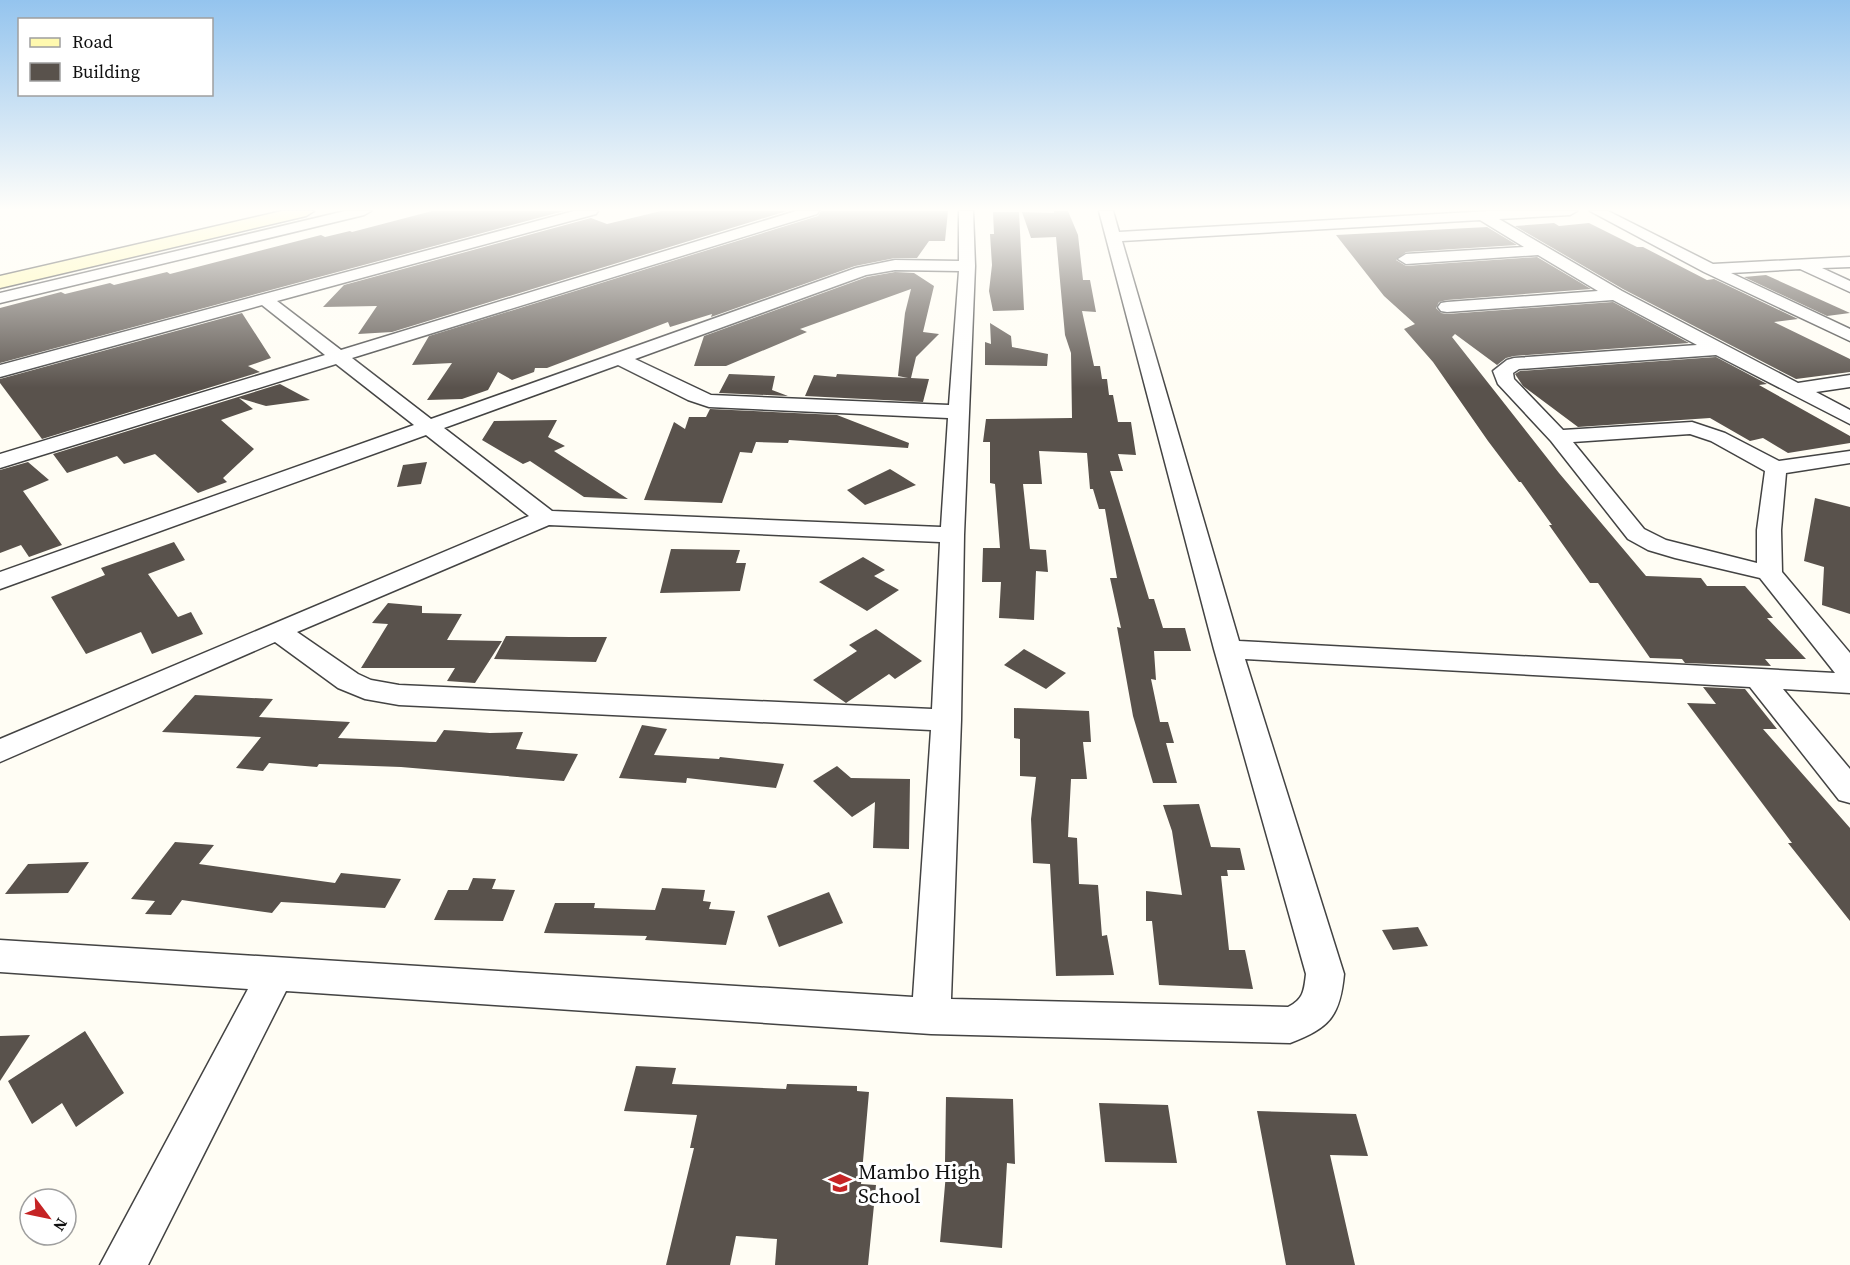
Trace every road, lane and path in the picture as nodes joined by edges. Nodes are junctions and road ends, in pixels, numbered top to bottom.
1 (68, 270) edge
2 (92, 270) edge
3 (372, 270) edge
4 (619, 270) edge
5 (867, 270) edge
6 (967, 270) edge
7 (1121, 270) edge
8 (1574, 270) edge
9 (1712, 270) edge
10 (1813, 270) edge
11 (0, 282) edge
12 (1850, 287) edge
13 (1616, 295) junction
14 (0, 298) edge
15 (264, 299) junction
16 (1447, 307) dead end
17 (1850, 336) edge
18 (1718, 349) junction
19 (339, 356) junction
20 (620, 358) junction
21 (0, 370) edge
22 (1850, 381) edge
23 (1797, 389) junction
24 (959, 412) junction
25 (1850, 418) edge
26 (428, 426) junction
27 (1558, 436) junction
28 (1850, 457) edge
29 (0, 461) edge
30 (1776, 468) junction
31 (546, 518) junction
32 (952, 535) junction
33 (1769, 573) junction
34 (0, 581) edge
35 (277, 630) junction
36 (1228, 649) junction
37 (1850, 672) edge
38 (1758, 678) junction
39 (1850, 683) edge
40 (946, 720) junction
41 (0, 751) edge
42 (1850, 791) edge
43 (0, 956) edge
44 (275, 975) junction
45 (931, 1016) junction
46 (123, 1265) edge

1 - 11 main road
2 - 14 street
3 - 15 street
4 - 19 street
5 - 20 street
6 - 24 street
7 - 36 street
8 - 13 street
9 - 17 street
10 - 12 street
13 - 16 street
13 - 18 street
15 - 19 street
15 - 21 street
18 - 23 street
18 - 27 street
19 - 26 street
19 - 29 street
20 - 24 street
20 - 26 street
22 - 23 street
23 - 25 street
24 - 32 street
26 - 31 street
26 - 34 street
27 - 30 street
27 - 33 street
28 - 30 street
30 - 33 street
31 - 32 street
31 - 35 street
32 - 40 street
33 - 37 street
35 - 40 street
35 - 41 street
36 - 38 street
36 - 45 street
38 - 39 street
38 - 42 street
40 - 45 street
43 - 44 street
44 - 45 street
44 - 46 street

